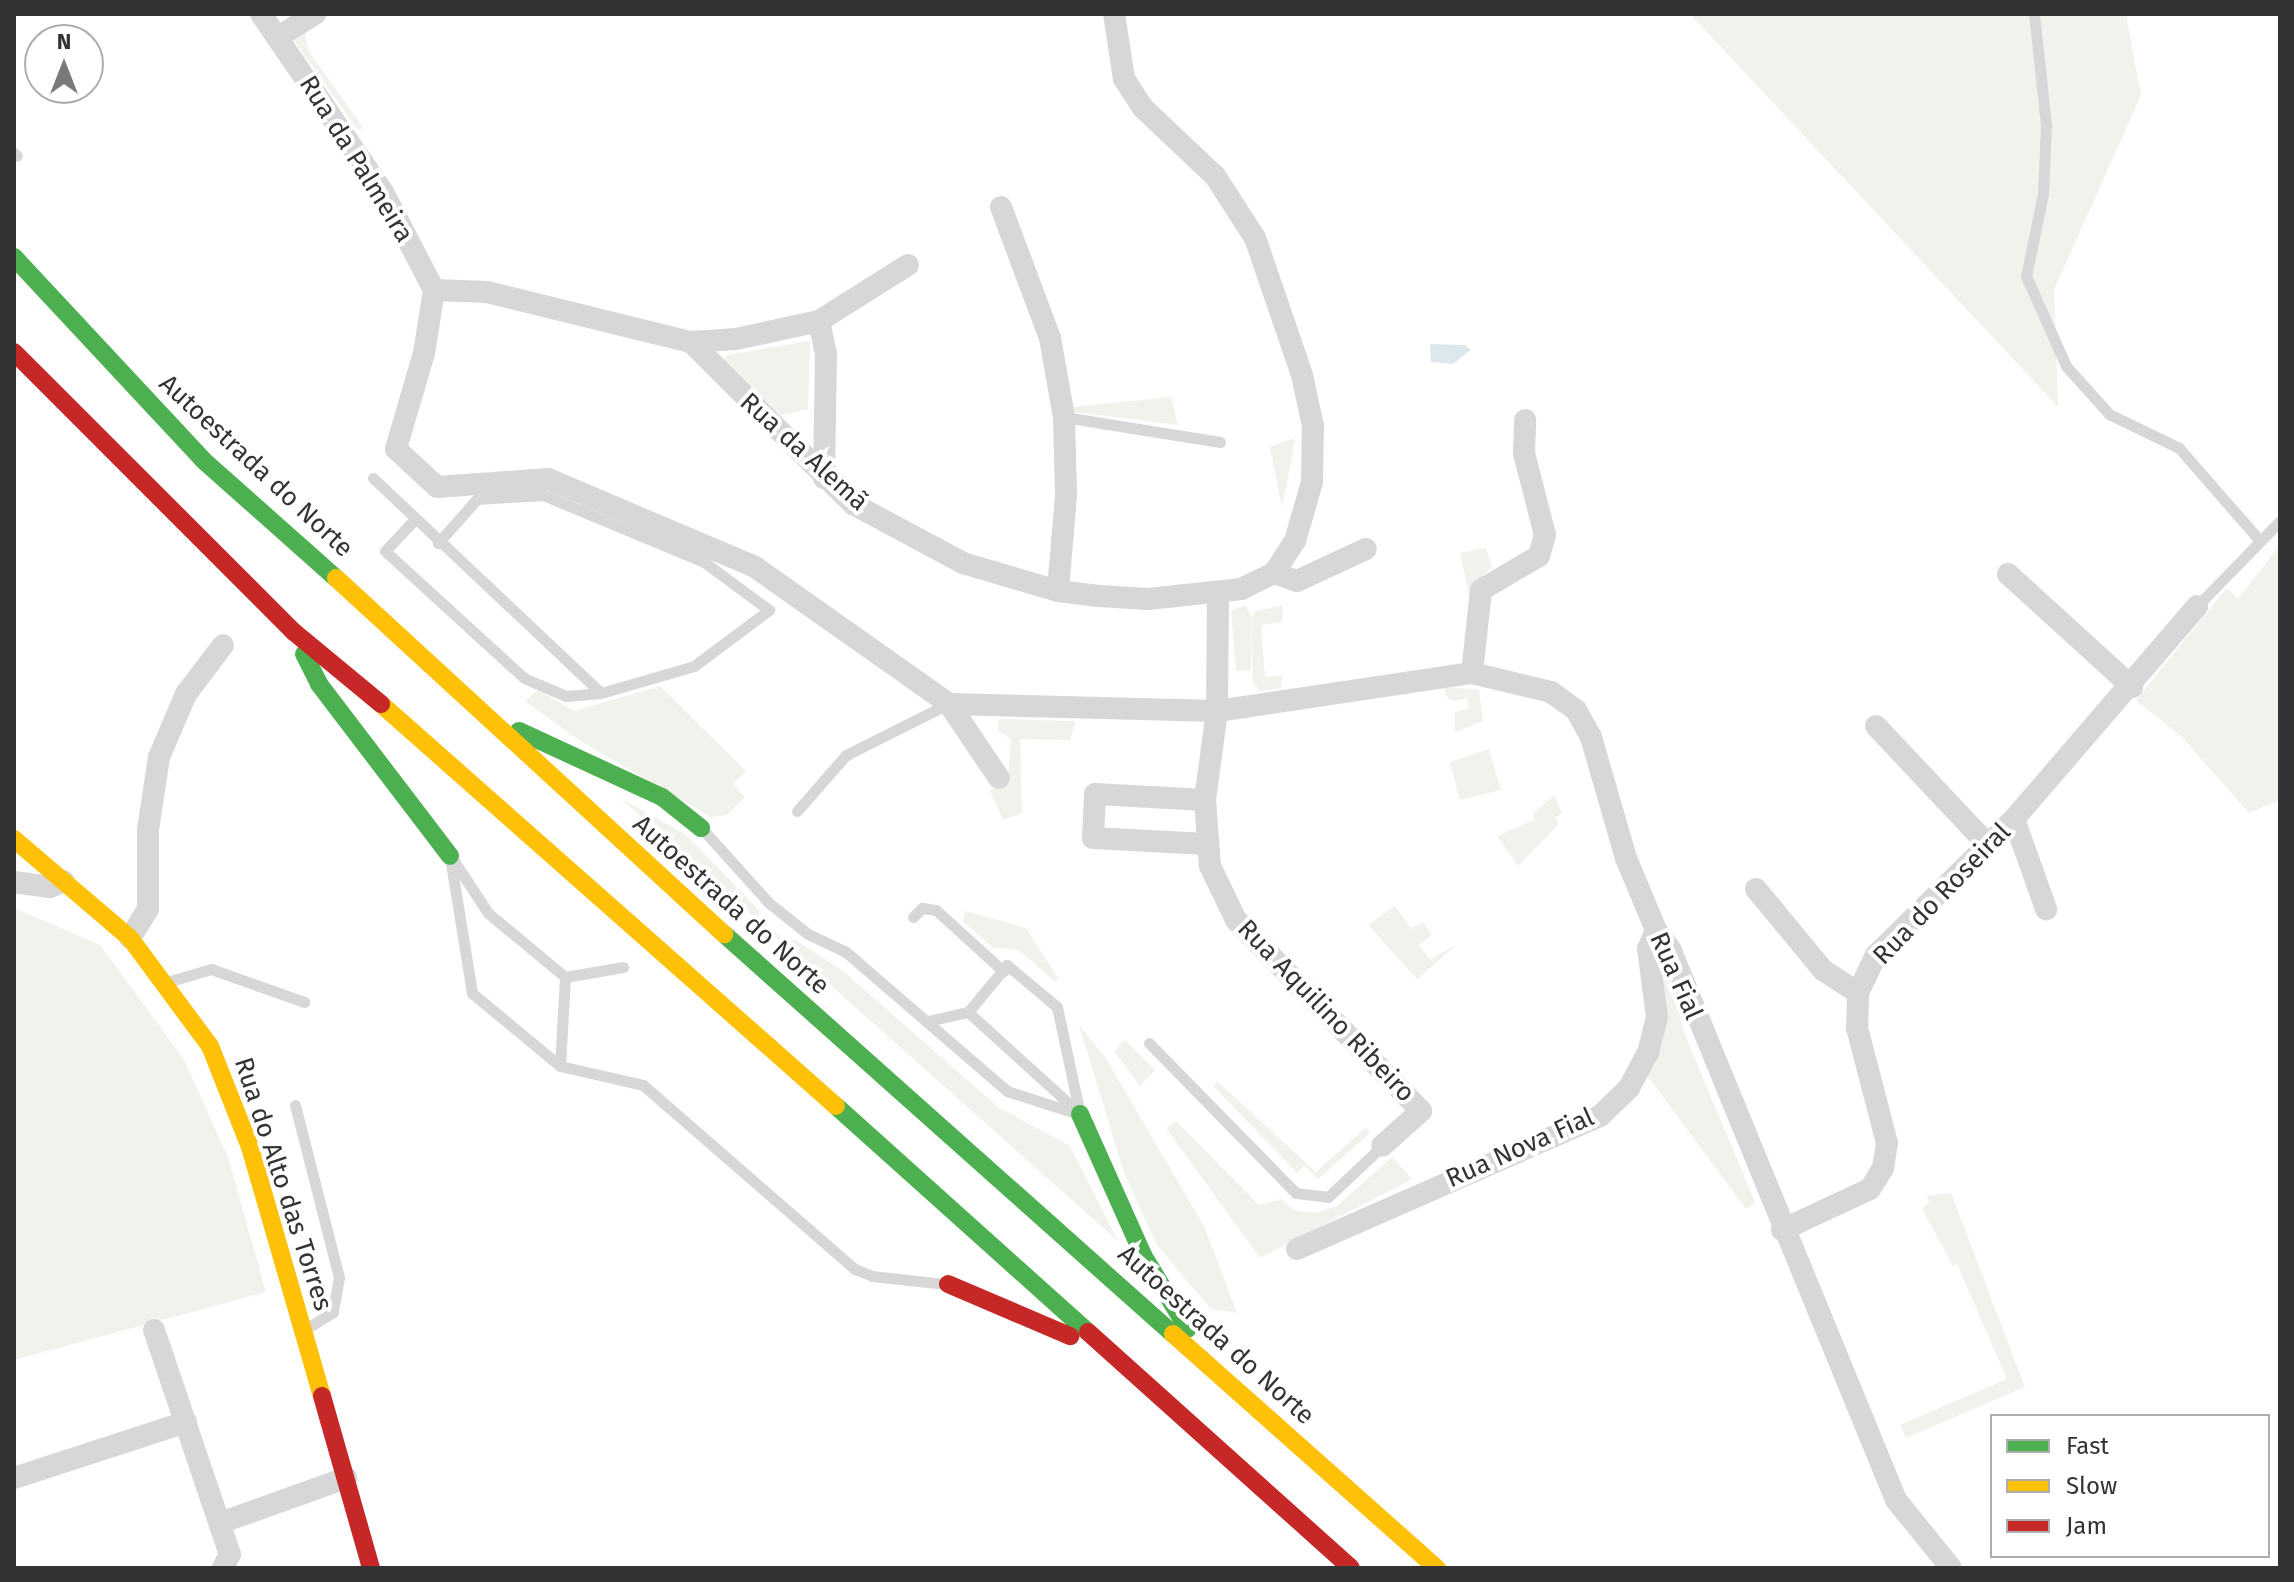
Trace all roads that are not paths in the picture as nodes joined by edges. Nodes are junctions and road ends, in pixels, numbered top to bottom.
1 (261, 14) edge
2 (315, 14) edge
3 (1114, 14) edge
4 (2034, 14) edge
5 (278, 37) junction
6 (1001, 207) dead end
7 (14, 257) edge
8 (908, 265) dead end
9 (434, 290) junction
10 (819, 321) junction
11 (691, 342) junction
12 (14, 352) edge
13 (1064, 417) junction
14 (1525, 420) dead end
15 (1220, 442) dead end
16 (373, 478) dead end
17 (824, 478) junction
18 (414, 520) junction
19 (2280, 521) edge
20 (2260, 541) junction
21 (438, 543) junction
22 (1366, 549) dead end
23 (1274, 573) junction
24 (2008, 574) dead end
25 (1058, 591) junction
26 (1218, 595) junction
27 (2197, 606) joint
28 (294, 632) junction
29 (223, 645) dead end
30 (1472, 673) junction
31 (2132, 687) junction
32 (601, 693) junction
33 (949, 704) junction
34 (1217, 711) junction
35 (496, 720) junction
36 (1876, 726) dead end
37 (999, 778) dead end
38 (1205, 800) junction
39 (797, 811) dead end
40 (2014, 819) junction
41 (701, 828) joint
42 (14, 839) edge
43 (1207, 844) junction
44 (1988, 845) junction
45 (450, 856) junction
46 (64, 881) junction
47 (14, 882) edge
48 (1756, 889) dead end
49 (2046, 909) dead end
50 (913, 917) dead end
51 (1656, 930) junction
52 (130, 938) junction
53 (623, 967) dead end
54 (1003, 971) junction
55 (565, 977) junction
56 (166, 982) junction
57 (1858, 993) junction
58 (304, 1002) dead end
59 (968, 1012) junction
60 (928, 1021) junction
61 (1149, 1043) dead end
62 (560, 1066) junction
63 (295, 1105) dead end
64 (1080, 1114) junction
65 (1382, 1146) joint
66 (1782, 1230) junction
67 (1297, 1249) dead end
68 (948, 1284) joint
69 (154, 1330) dead end
70 (303, 1330) junction
71 (1117, 1361) junction
72 (1209, 1363) junction
73 (186, 1422) junction
74 (14, 1478) edge
75 (346, 1478) junction
76 (220, 1523) junction
77 (223, 1568) edge
78 (371, 1568) edge
79 (1351, 1568) edge
80 (1437, 1568) edge
81 (1951, 1568) edge

1 - 5 street, Rua da Palmeira
2 - 5 street
3 - 23 street
4 - 20 lane
5 - 9 street, Rua da Palmeira
6 - 13 street
7 - 35 main road, Autoestrada do Norte
8 - 10 street
9 - 11 street
9 - 33 street
10 - 11 street
10 - 17 street
11 - 17 street, Rua da Alemã
12 - 28 main road
13 - 15 lane
13 - 25 street
14 - 30 street
16 - 18 lane
17 - 25 street, Rua da Alemã
18 - 21 lane
18 - 32 lane
19 - 20 lane
20 - 27 lane
21 - 32 lane
21 - 32 lane
22 - 23 street, Rua da Alemã
23 - 26 street, Rua da Alemã
24 - 31 street
25 - 26 street, Rua da Alemã
26 - 34 street, Rua Aquilino Ribeiro
27 - 31 street, Rua do Roseiral
28 - 45 main road
28 - 71 main road
29 - 52 street
30 - 34 street, Rua Fial
30 - 51 street, Rua Fial
31 - 40 street, Rua do Roseiral
33 - 34 street, Rua Fial
33 - 37 street
33 - 39 lane
34 - 38 street, Rua Aquilino Ribeiro
35 - 41 main road
35 - 72 main road, Autoestrada do Norte
36 - 44 street
38 - 43 street, Rua Aquilino Ribeiro
38 - 43 street
40 - 44 street, Rua do Roseiral
40 - 49 street
41 - 60 lane
42 - 46 main road, Rua do Alto das Torres
43 - 65 street, Rua Aquilino Ribeiro
44 - 57 street, Rua do Roseiral
45 - 55 lane
45 - 62 lane
46 - 47 street
46 - 52 main road, Rua do Alto das Torres
48 - 57 street
50 - 54 lane
51 - 66 street, Rua Fial
51 - 67 street, Rua Nova Fial
52 - 56 main road, Rua do Alto das Torres
53 - 55 lane
54 - 59 lane
54 - 64 lane
55 - 62 lane
56 - 58 lane
56 - 70 main road, Rua do Alto das Torres
57 - 66 street, Rua do Roseiral
59 - 60 lane
59 - 64 lane
60 - 64 lane
61 - 65 lane, Rua Aquilino Ribeiro
62 - 68 lane
63 - 70 lane
64 - 72 main road
66 - 81 street, Rua Fial
68 - 71 main road
69 - 73 street
70 - 75 main road, Rua do Alto das Torres
71 - 79 main road
72 - 80 main road, Autoestrada do Norte
73 - 74 street
73 - 76 street
75 - 76 street
75 - 78 main road, Rua do Alto das Torres
76 - 77 street

